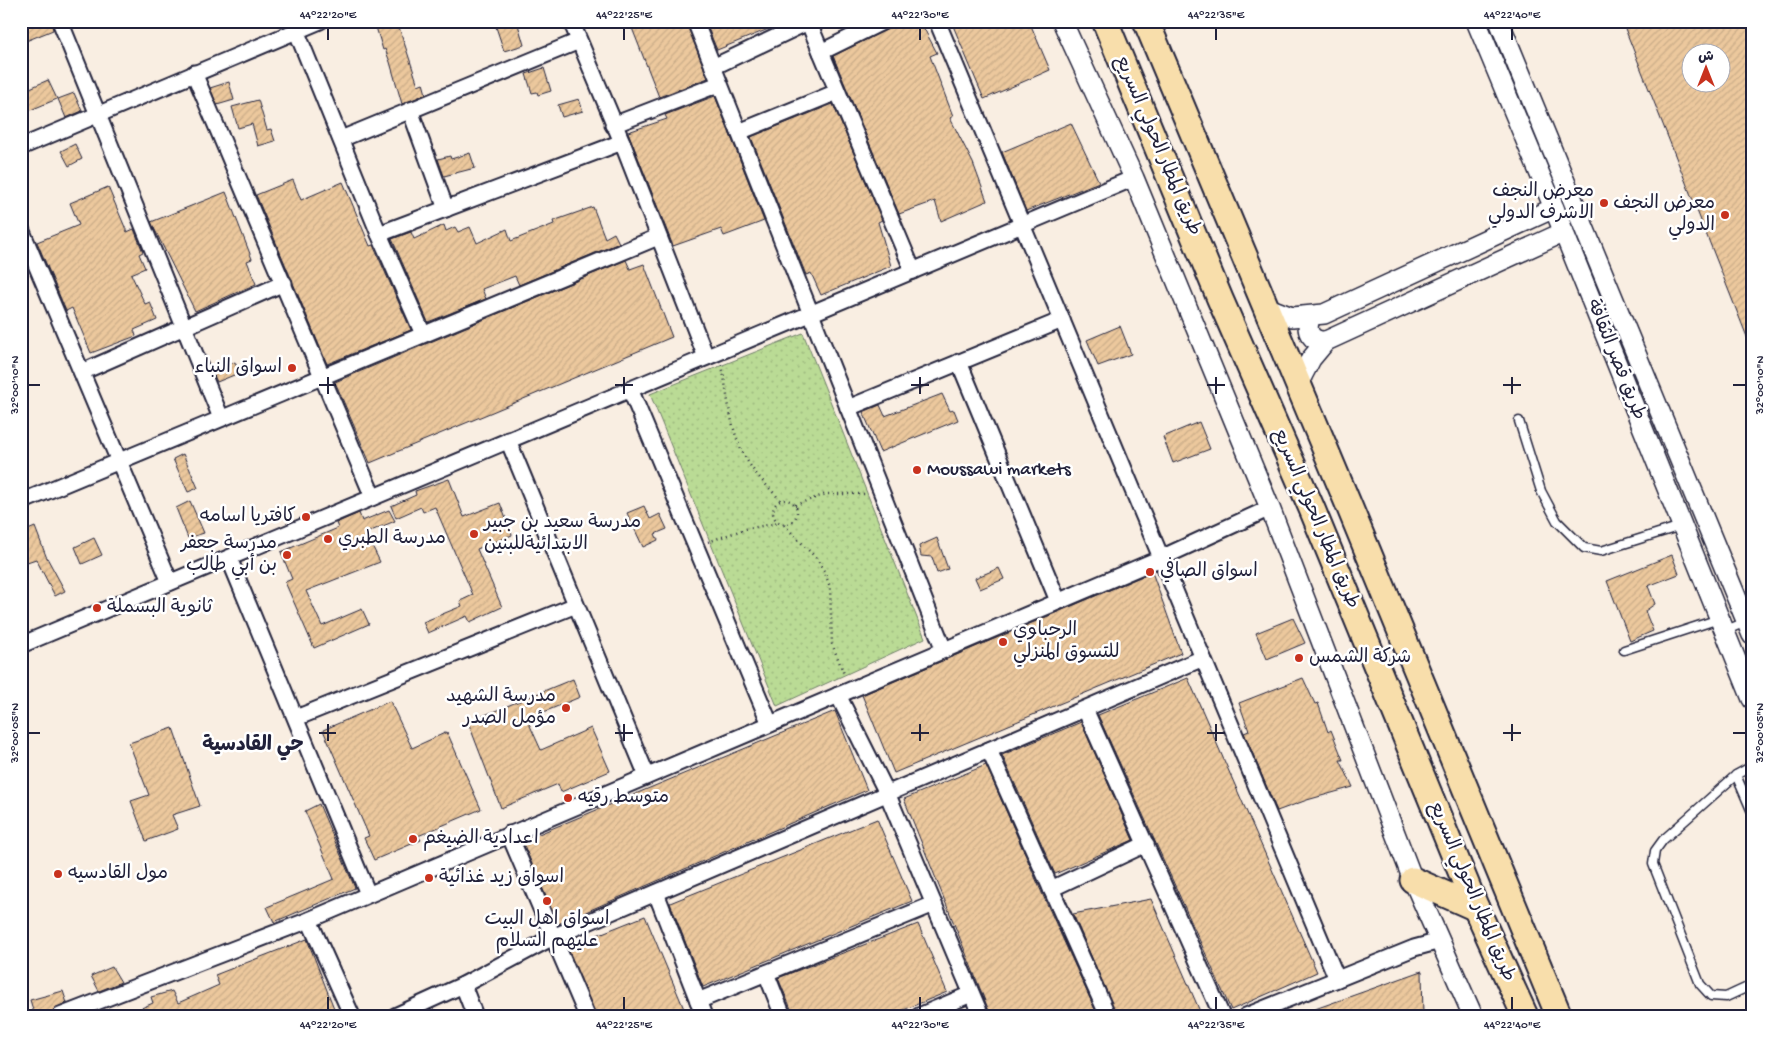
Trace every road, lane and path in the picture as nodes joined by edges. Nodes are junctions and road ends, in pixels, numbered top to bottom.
1 (60, 21) edge
2 (320, 21) edge
3 (571, 21) edge
4 (694, 21) edge
5 (884, 21) edge
6 (937, 21) edge
7 (1062, 21) edge
8 (1105, 21) edge
9 (1146, 21) edge
10 (1476, 21) edge
11 (1499, 21) edge
12 (808, 22) edge
13 (296, 30) junction
14 (579, 41) junction
15 (820, 52) junction
16 (713, 67) junction
17 (194, 73) junction
18 (720, 84) junction
19 (837, 92) junction
20 (410, 110) junction
21 (98, 114) junction
22 (613, 125) junction
23 (739, 132) junction
24 (341, 139) junction
25 (622, 142) junction
26 (21, 147) edge
27 (1134, 178) junction
28 (1554, 208) junction
29 (446, 209) junction
30 (1226, 213) junction
31 (1188, 221) junction
32 (1022, 225) junction
33 (21, 228) edge
34 (1564, 232) junction
35 (379, 234) junction
36 (658, 237) junction
37 (913, 271) junction
38 (284, 283) junction
39 (1261, 297) junction
40 (1220, 299) junction
41 (810, 313) junction
42 (1311, 317) junction
43 (1062, 320) junction
44 (184, 328) junction
45 (423, 334) junction
46 (1326, 341) junction
47 (712, 355) junction
48 (960, 362) junction
49 (82, 372) junction
50 (324, 376) junction
51 (1298, 384) junction
52 (630, 389) junction
53 (848, 408) junction
54 (221, 418) junction
55 (1520, 421) dead end
56 (508, 440) junction
57 (119, 461) junction
58 (874, 494) dead end
59 (373, 497) junction
60 (781, 500) junction
61 (21, 502) edge
62 (794, 504) junction
63 (1270, 508) junction
64 (779, 523) junction
65 (784, 524) junction
66 (1682, 526) junction
67 (695, 546) junction
68 (229, 558) junction
69 (1161, 558) junction
70 (170, 582) junction
71 (1058, 601) junction
72 (576, 605) junction
73 (1721, 625) junction
74 (1750, 625) edge
75 (21, 645) edge
76 (944, 650) junction
77 (1624, 650) dead end
78 (1203, 658) junction
79 (844, 692) junction
80 (1752, 699) edge
81 (1085, 709) junction
82 (296, 718) junction
83 (770, 724) junction
84 (989, 750) junction
85 (1752, 766) edge
86 (647, 776) junction
87 (1736, 776) junction
88 (887, 794) junction
89 (1752, 812) edge
90 (509, 834) junction
91 (1146, 844) junction
92 (1413, 880) junction
93 (1051, 889) junction
94 (656, 893) junction
95 (368, 894) junction
96 (934, 904) junction
97 (1476, 908) junction
98 (309, 920) junction
99 (553, 937) junction
100 (1440, 941) junction
101 (766, 973) junction
102 (1337, 978) junction
103 (463, 985) junction
104 (1752, 985) edge
105 (971, 994) junction
106 (698, 1001) junction
107 (1249, 1015) edge
108 (60, 1016) edge
109 (352, 1016) edge
110 (395, 1016) edge
111 (475, 1016) edge
112 (587, 1016) edge
113 (704, 1016) edge
114 (783, 1016) edge
115 (919, 1016) edge
116 (980, 1016) edge
117 (1108, 1016) edge
118 (1222, 1016) edge
119 (1473, 1016) edge
120 (1525, 1016) edge
121 (1559, 1016) edge

1 - 21 street
2 - 13 street
3 - 14 street
4 - 16 street
5 - 15 street
6 - 32 street
7 - 27 street
8 - 31 highway, طريق المطار الحولي السريع
9 - 30 highway, طريق المطار الحولي السريع
10 - 28 street, طريق قصر الثقافة
11 - 74 street, طريق قصر الثقافة
12 - 15 street
12 - 16 street
13 - 17 street
13 - 24 street
14 - 20 street
14 - 22 street
15 - 19 street
16 - 18 street
17 - 21 street
17 - 38 street
18 - 22 street
18 - 23 street
19 - 23 street
19 - 37 street
20 - 24 street
20 - 29 street
21 - 26 street
21 - 44 street
22 - 25 street
23 - 41 street
24 - 35 street
25 - 29 street
25 - 36 street
27 - 32 street
27 - 63 street
28 - 34 street, طريق قصر الثقافة
28 - 42 street
29 - 35 street
30 - 31 highway
30 - 39 highway, طريق المطار الحولي السريع
31 - 40 highway, طريق المطار الحولي السريع
32 - 37 street
32 - 43 street
33 - 49 street
34 - 46 street
34 - 66 street, طريق قصر الثقافة
35 - 45 street
36 - 45 street
36 - 47 street
37 - 41 street
38 - 44 street
38 - 50 street
39 - 40 highway
39 - 42 street
39 - 51 highway, طريق المطار الحولي السريع
40 - 97 highway, طريق المطار الحولي السريع
41 - 47 street
41 - 53 street
42 - 46 street
43 - 48 street
43 - 69 street
44 - 49 street
44 - 54 street
45 - 50 street
46 - 51 street
47 - 52 street
47 - 60 path
48 - 53 street
48 - 71 street
49 - 57 street
50 - 54 street
50 - 59 street
51 - 121 highway, طريق المطار الحولي السريع
52 - 56 street
52 - 67 street
53 - 76 street
54 - 57 street
55 - 66 lane
56 - 59 street
56 - 72 street
57 - 61 street
57 - 70 street
58 - 62 path
59 - 68 street
60 - 62 path
60 - 64 path
62 - 65 path
63 - 69 street
63 - 92 street
64 - 65 path
64 - 67 path
65 - 79 path
66 - 73 street, طريق قصر الثقافة
67 - 83 street
68 - 70 street
68 - 82 street
69 - 71 street
69 - 78 street
70 - 75 street
71 - 76 street
72 - 82 street
72 - 86 street
73 - 74 lane
73 - 77 lane
73 - 80 street, طريق قصر الثقافة
76 - 79 street
78 - 81 street
78 - 102 street
79 - 83 street
79 - 88 street
81 - 84 street
81 - 91 street
82 - 95 street
83 - 86 street
84 - 88 street
84 - 93 street
85 - 87 lane
86 - 90 street
87 - 89 lane
87 - 104 lane
88 - 94 street
88 - 96 street
90 - 95 street
90 - 99 street
91 - 93 street
91 - 118 street
92 - 97 highway
92 - 100 street
93 - 117 street
94 - 99 street
94 - 106 street
95 - 98 street
96 - 101 street
96 - 105 street
97 - 120 highway, طريق المطار الحولي السريع
98 - 108 street
98 - 109 street
99 - 103 street
99 - 112 street
100 - 102 street
100 - 119 street
101 - 106 street
101 - 114 street
102 - 107 street
103 - 110 street
103 - 111 street
105 - 115 street
105 - 116 street
106 - 113 street

